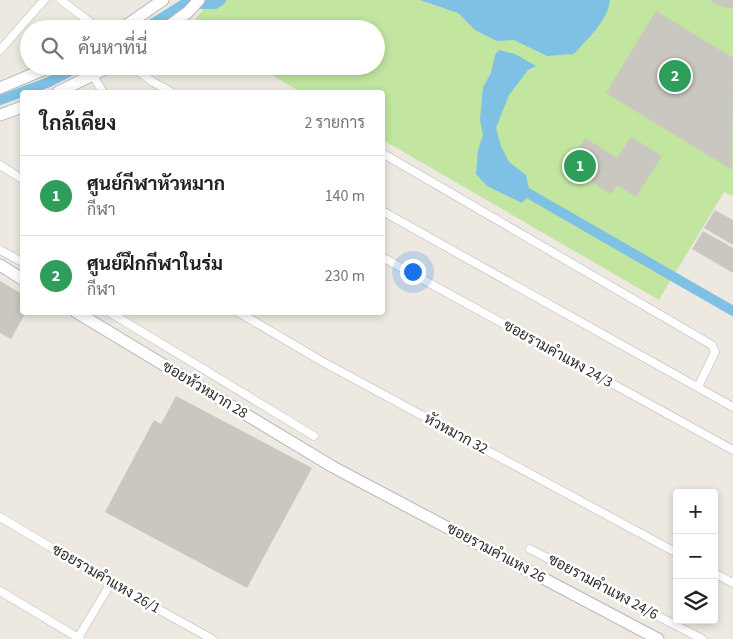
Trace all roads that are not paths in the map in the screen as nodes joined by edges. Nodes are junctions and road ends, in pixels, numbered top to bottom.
1 (44, 0) edge
2 (61, 0) edge
3 (163, 0) edge
4 (199, 0) edge
5 (26, 20) edge
6 (88, 20) edge
7 (134, 20) edge
8 (177, 20) edge
9 (20, 27) edge
10 (0, 50) edge
11 (31, 75) edge
12 (144, 75) edge
13 (93, 76) joint
14 (0, 88) edge
15 (62, 90) edge
16 (102, 90) edge
17 (168, 90) edge
18 (20, 108) edge
19 (0, 115) edge
20 (385, 155) edge
21 (0, 165) edge
22 (20, 178) edge
23 (385, 213) edge
24 (0, 250) edge
25 (385, 260) edge
26 (20, 261) edge
27 (0, 265) edge
28 (20, 278) edge
29 (81, 315) edge
30 (115, 315) edge
31 (243, 315) edge
32 (698, 387) junction
33 (733, 406) edge
34 (314, 436) dead end
35 (733, 450) edge
36 (333, 467) joint
37 (0, 517) edge
38 (530, 549) dead end
39 (673, 551) edge
40 (718, 575) edge
41 (110, 583) junction
42 (733, 583) edge
43 (0, 591) edge
44 (79, 638) edge
45 (212, 639) edge
46 (658, 639) edge
47 (702, 639) edge

1 - 5 street
2 - 6 street
3 - 7 street
4 - 8 street
9 - 10 street
11 - 14 street
12 - 17 street
13 - 15 street
13 - 16 street
18 - 19 street
20 - 32 street
21 - 22 street
23 - 32 street
24 - 26 street
25 - 35 street, ซอยรามคำแหง 24/3
27 - 28 street
29 - 36 street, ซอยหัวหมาก 28
30 - 34 street
31 - 39 street, หัวหมาก 32
32 - 33 street
36 - 46 street, ซอยรามคำแหง 26
37 - 41 street, ซอยรามคำแหง 26/1
38 - 47 street, ซอยรามคำแหง 24/6
40 - 42 street
41 - 44 street
41 - 45 street, ซอยรามคำแหง 26/1
43 - 44 street

